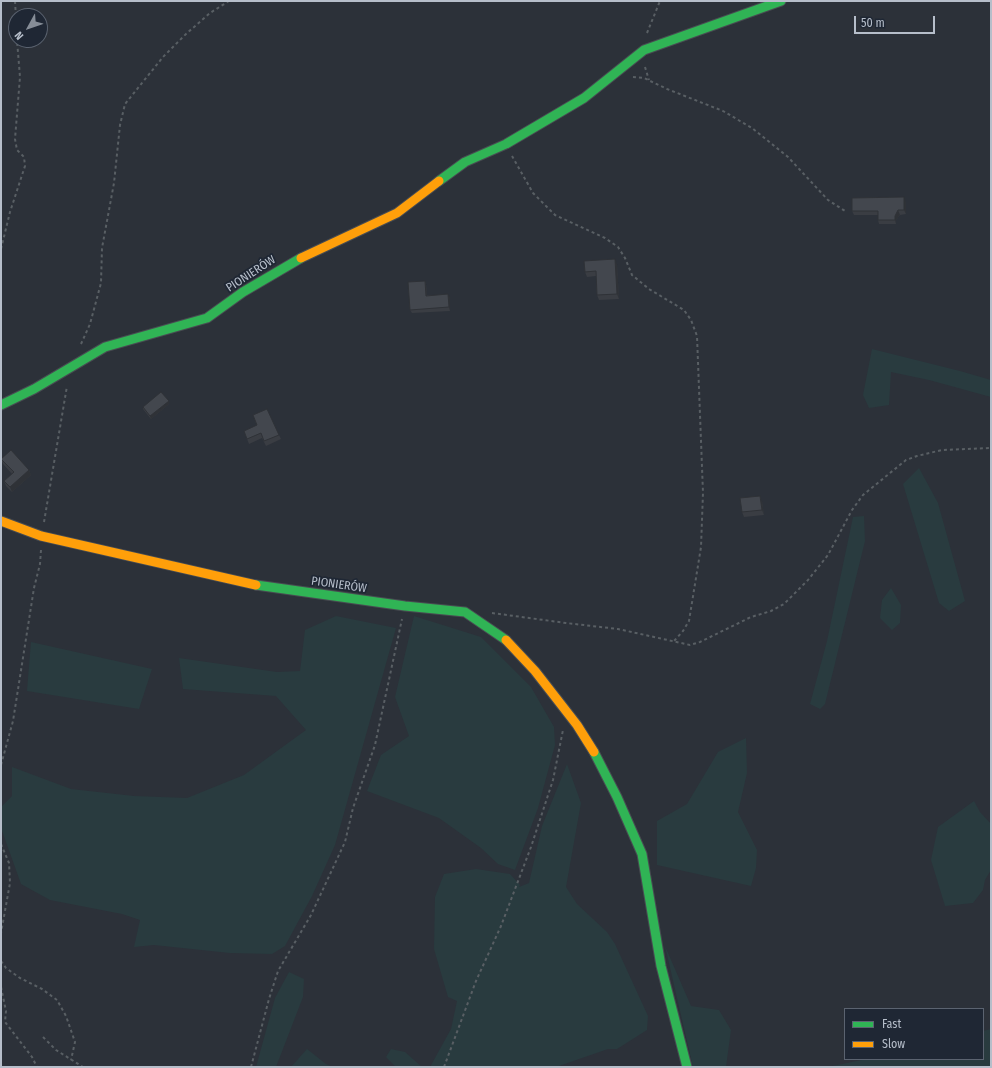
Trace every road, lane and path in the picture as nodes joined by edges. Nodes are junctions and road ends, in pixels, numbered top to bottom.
1 (229, 1) edge
2 (660, 1) edge
3 (781, 1) edge
4 (18, 48) edge
5 (644, 50) junction
6 (631, 77) dead end
7 (506, 144) junction
8 (845, 211) dead end
9 (1, 249) edge
10 (78, 350) dead end
11 (70, 369) junction
12 (1, 405) edge
13 (991, 448) edge
14 (1, 520) edge
15 (41, 536) junction
16 (405, 606) junction
17 (486, 613) dead end
18 (674, 641) junction
19 (562, 726) dead end
20 (1, 765) edge
21 (1, 844) edge
22 (1, 933) edge
23 (1, 961) edge
24 (1, 987) edge
25 (43, 1037) dead end
26 (71, 1060) junction
27 (37, 1067) edge
28 (82, 1067) edge
29 (252, 1067) edge
30 (444, 1067) edge
31 (687, 1067) edge

1 - 10 path
2 - 5 path
3 - 5 street, PIONIERÓW
4 - 9 path
5 - 7 street, PIONIERÓW
6 - 8 path
7 - 11 street, PIONIERÓW
7 - 18 path
11 - 12 street, PIONIERÓW
11 - 15 path
13 - 18 path
14 - 15 street, PIONIERÓW
15 - 16 street, PIONIERÓW
15 - 20 path
16 - 29 path
16 - 31 street, PIONIERÓW
17 - 18 path
19 - 30 path
21 - 22 path
23 - 26 path
24 - 27 path
25 - 26 path
26 - 28 path

